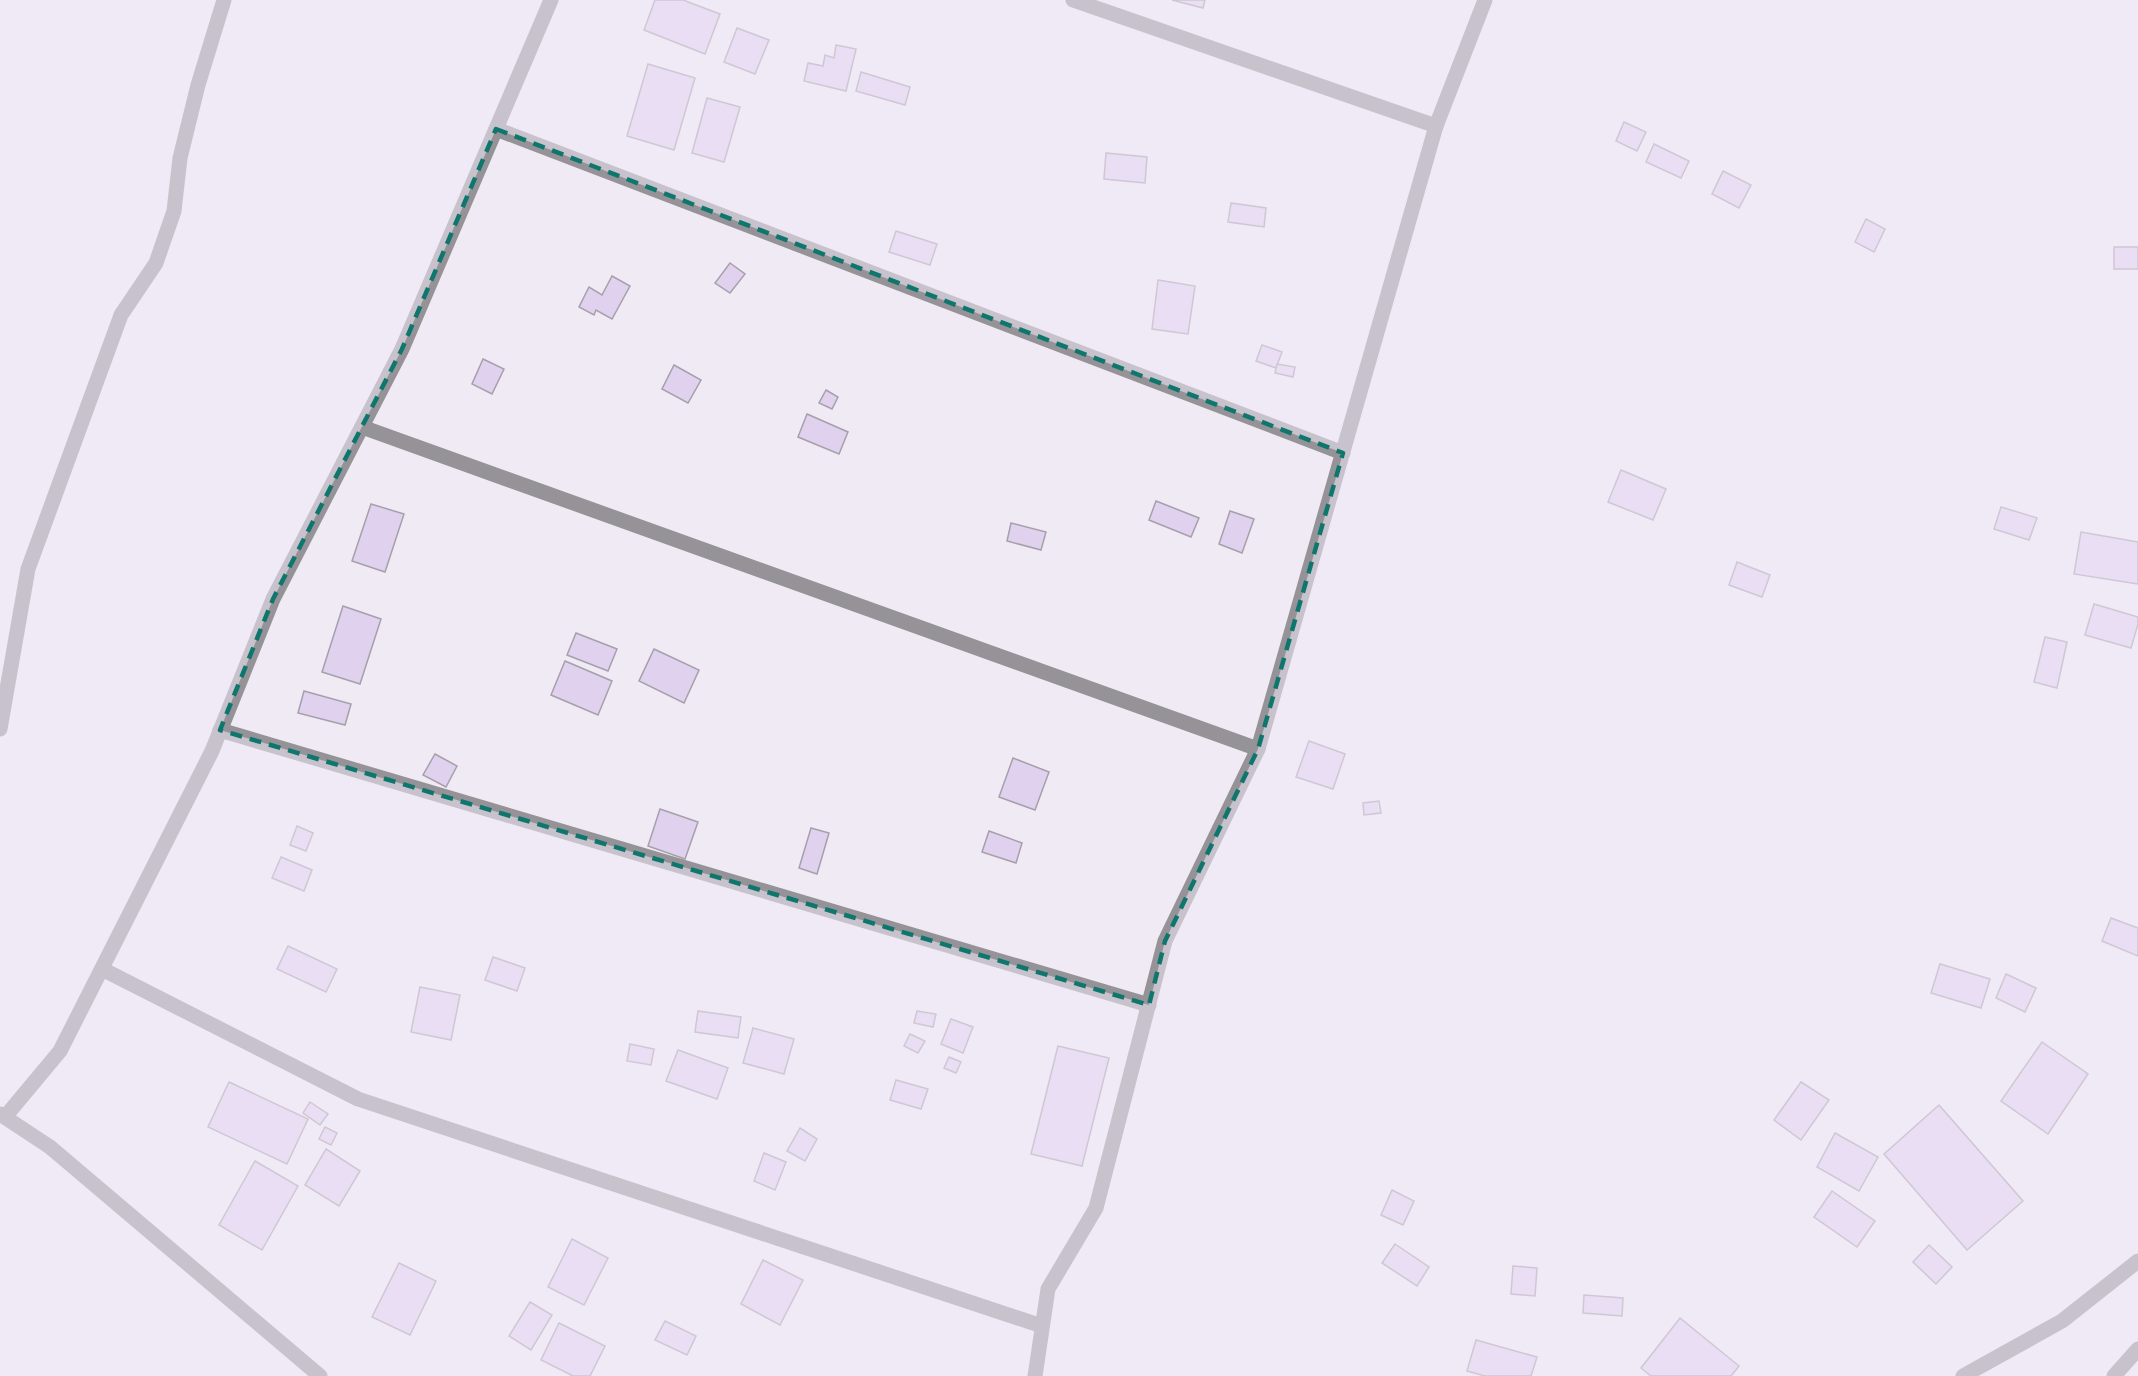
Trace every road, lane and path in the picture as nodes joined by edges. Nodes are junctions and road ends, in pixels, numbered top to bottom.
1 (224, 0) edge
2 (551, 0) edge
3 (1073, 0) edge
4 (1485, 0) edge
5 (1436, 126) junction
6 (496, 129) junction
7 (362, 427) junction
8 (1343, 453) junction
9 (0, 729) edge
10 (220, 730) junction
11 (1258, 749) junction
12 (102, 969) junction
13 (1149, 1005) junction
14 (3, 1115) edge
15 (2138, 1261) edge
16 (1042, 1326) junction
17 (2138, 1349) edge
18 (320, 1376) edge
19 (1035, 1376) edge
20 (1964, 1376) edge
21 (2114, 1376) edge

1 - 9 street
2 - 6 street
3 - 5 street
4 - 5 street
5 - 8 street
6 - 7 street
6 - 8 street
7 - 10 street
7 - 11 street
8 - 11 street
10 - 12 street
10 - 13 street
11 - 13 street
12 - 14 street
12 - 16 street
13 - 16 street
14 - 18 street
15 - 20 street
16 - 19 street
17 - 21 street

